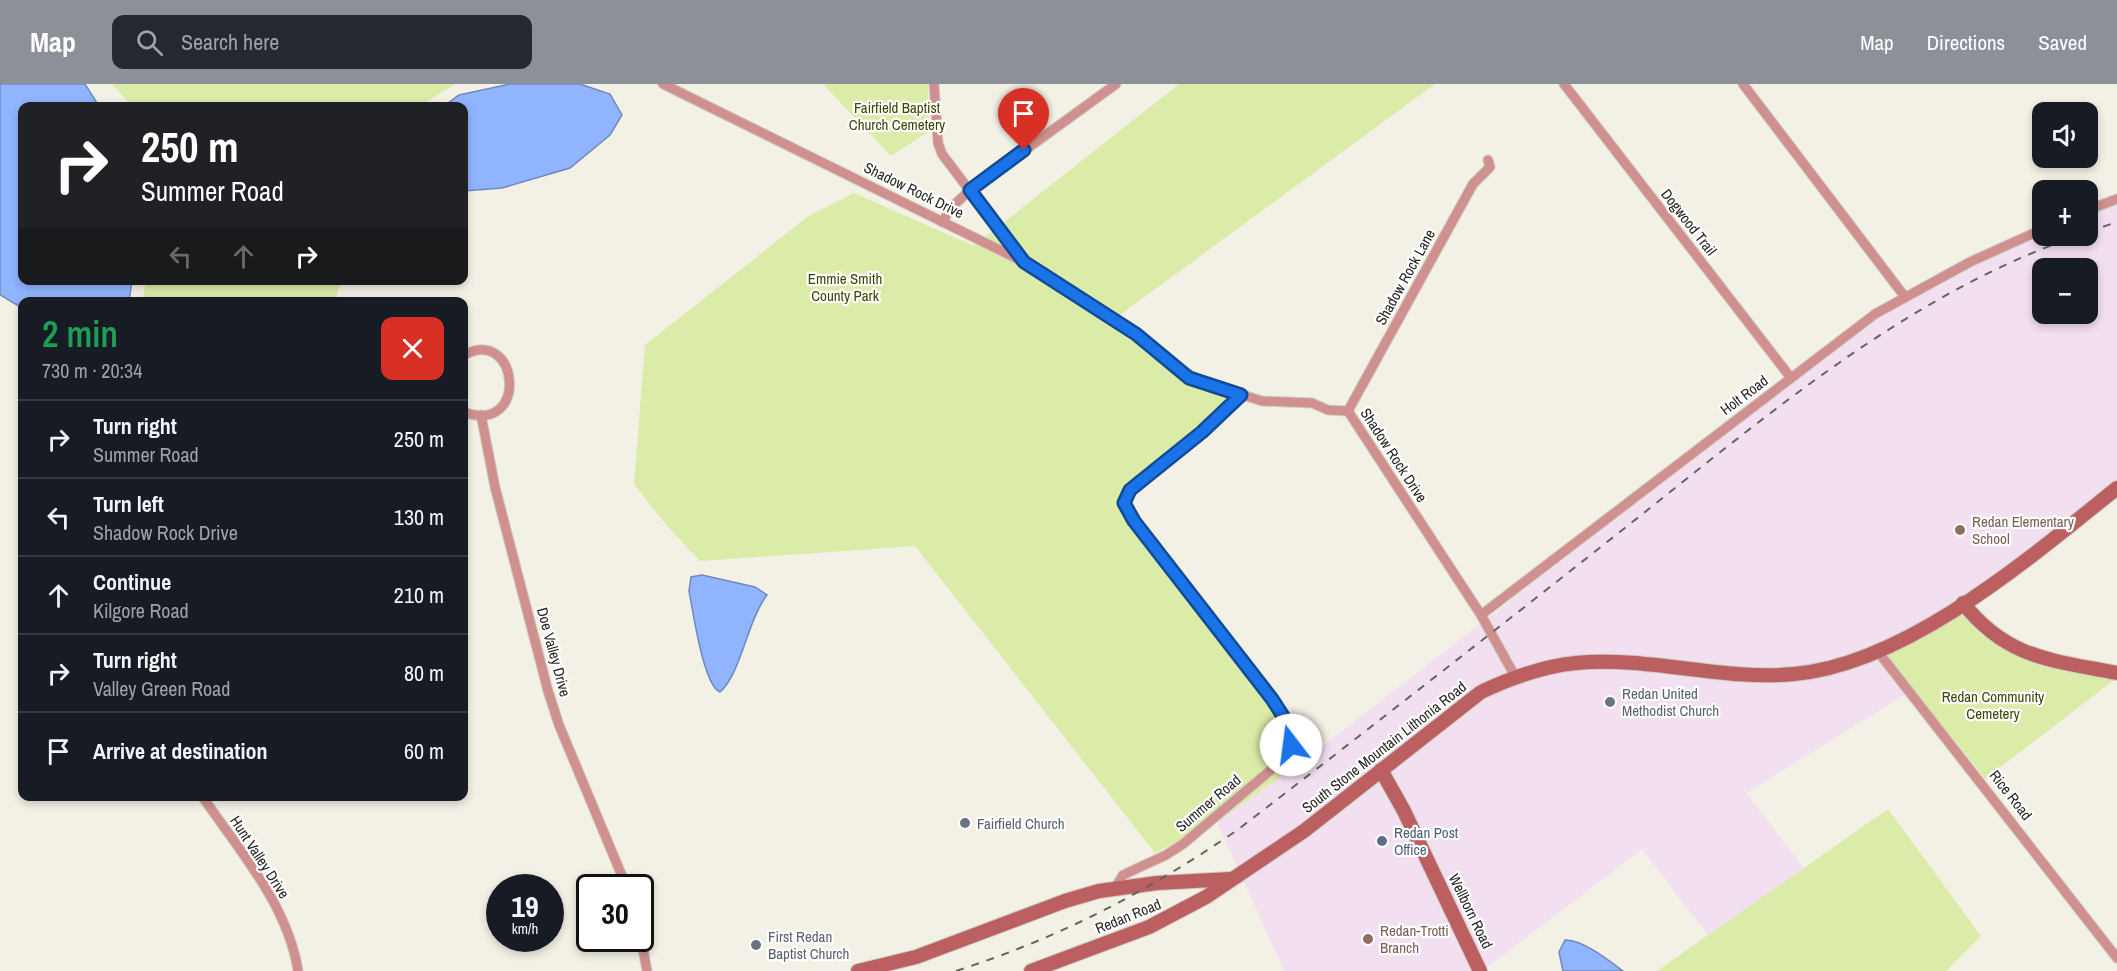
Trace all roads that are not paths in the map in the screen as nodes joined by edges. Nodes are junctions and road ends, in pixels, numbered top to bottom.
1 (663, 84) edge
2 (934, 84) edge
3 (1116, 84) edge
4 (1564, 84) edge
5 (1743, 84) edge
6 (1488, 160) dead end
7 (970, 190) junction
8 (2117, 200) edge
9 (2098, 207) edge
10 (942, 222) junction
11 (2032, 234) edge
12 (1024, 262) junction
13 (1905, 297) junction
14 (468, 354) edge
15 (1791, 378) junction
16 (1241, 395) junction
17 (1348, 411) junction
18 (468, 413) edge
19 (481, 415) junction
20 (2117, 488) edge
21 (1963, 603) junction
22 (1480, 615) junction
23 (1879, 652) junction
24 (2117, 673) edge
25 (1516, 678) junction
26 (1381, 770) junction
27 (205, 801) edge
28 (621, 874) edge
29 (1230, 879) junction
30 (1115, 888) junction
31 (644, 952) edge
32 (2117, 958) edge
33 (298, 971) edge
34 (648, 971) edge
35 (858, 971) edge
36 (1031, 971) edge
37 (1480, 971) edge

1 - 10 street, Shadow Rock Drive
2 - 7 street
3 - 7 street
4 - 15 street, Dogwood Trail
5 - 13 street
6 - 17 street, Shadow Rock Lane
7 - 10 street
7 - 12 street
8 - 9 street
10 - 12 street, Shadow Rock Drive
11 - 13 street, Holt Road
12 - 16 street, Shadow Rock Drive
13 - 15 street, Holt Road
14 - 19 street
15 - 22 street, Holt Road
16 - 17 street, Shadow Rock Drive
16 - 30 street, Summer Road
17 - 22 street, Shadow Rock Drive
18 - 19 street
19 - 28 street, Doe Valley Drive
20 - 21 main road, South Stone Mountain Lithonia Road
21 - 23 main road, South Stone Mountain Lithonia Road
21 - 24 main road
22 - 25 street, Shadow Rock Drive
23 - 25 main road, South Stone Mountain Lithonia Road
23 - 32 street, Rice Road
25 - 26 main road, South Stone Mountain Lithonia Road
26 - 29 main road, South Stone Mountain Lithonia Road
26 - 37 main road, Wellborn Road
27 - 33 street, Hunt Valley Drive
29 - 30 main road, South Stone Mountain Lithonia Road
29 - 36 main road, Redan Road
30 - 35 main road, South Stone Mountain Lithonia Road
31 - 34 street

